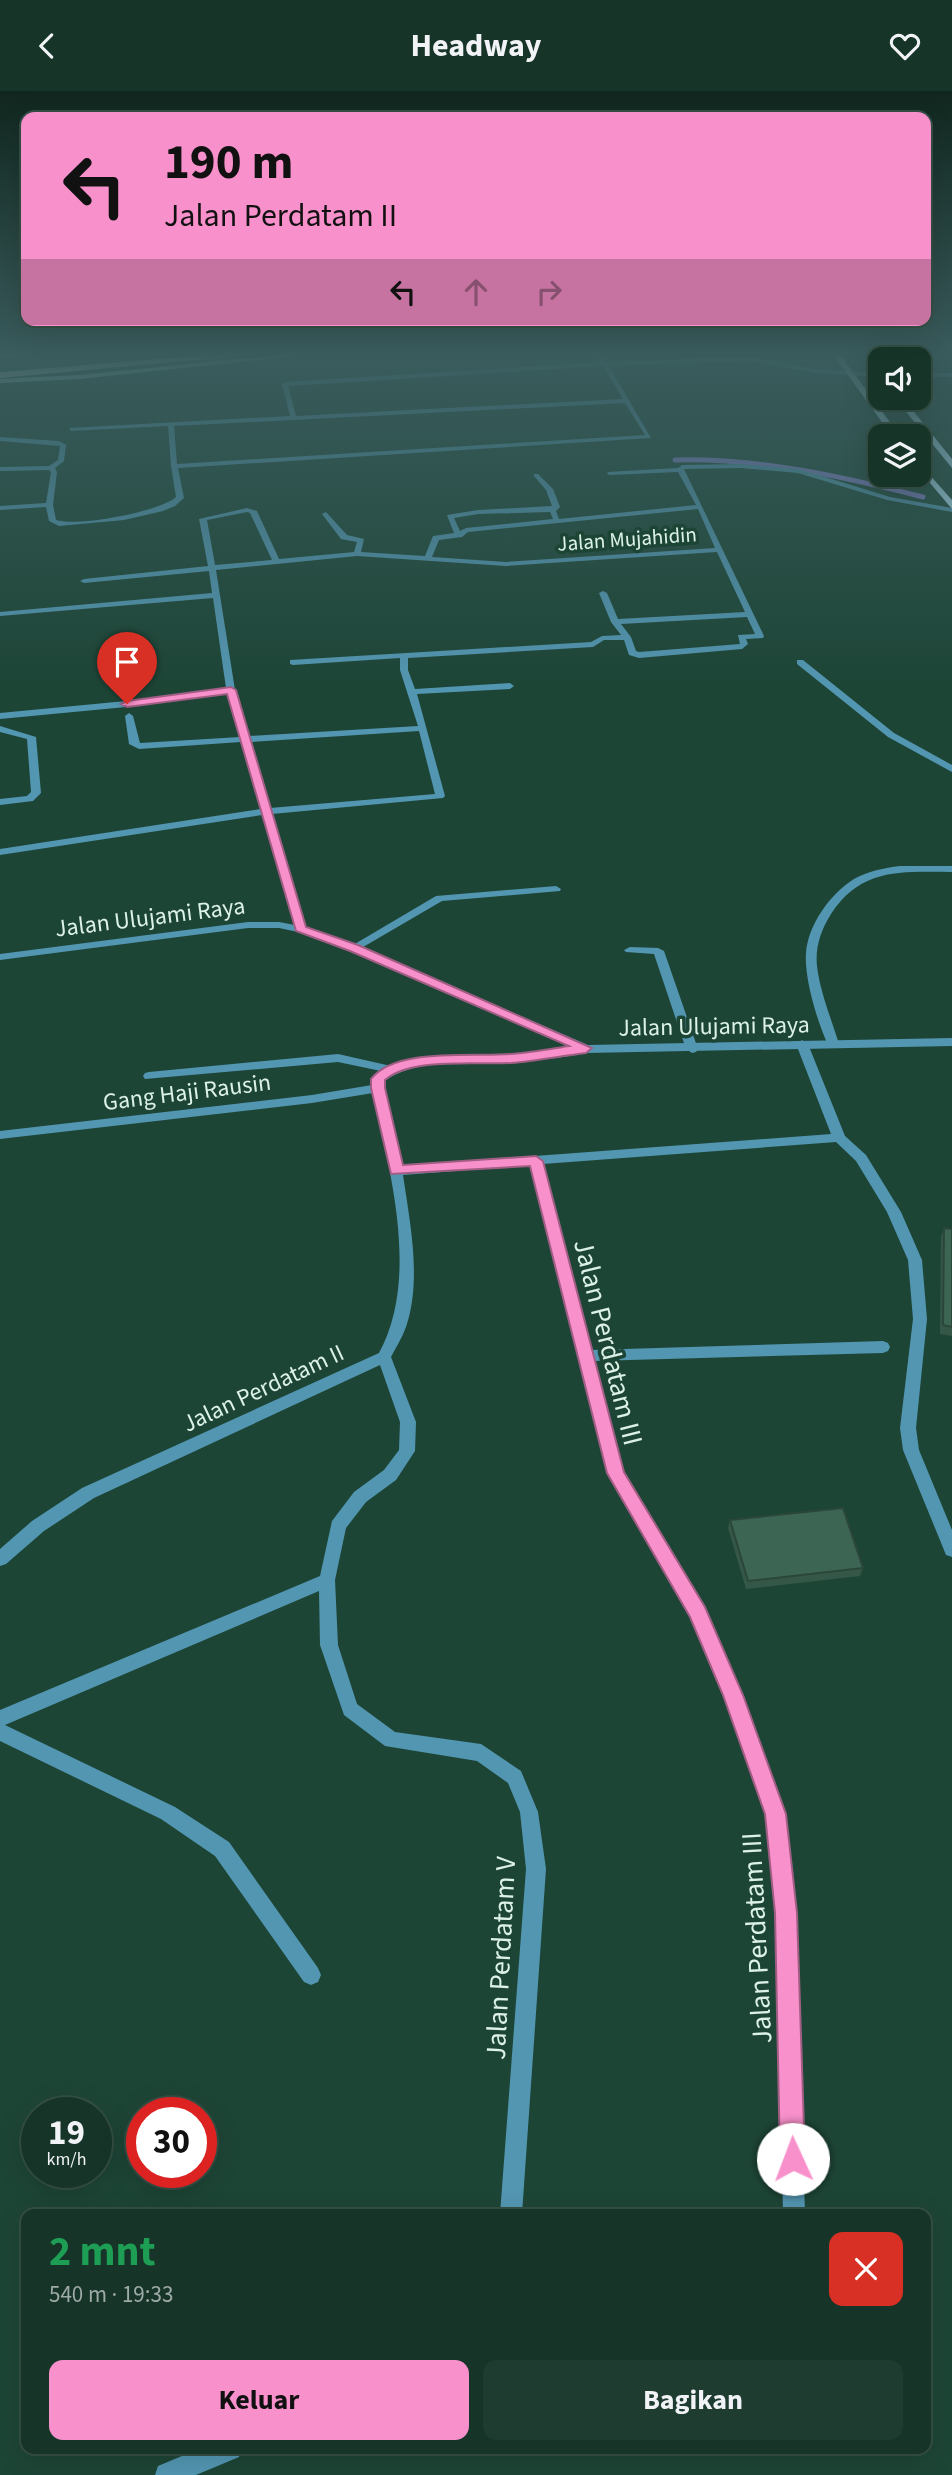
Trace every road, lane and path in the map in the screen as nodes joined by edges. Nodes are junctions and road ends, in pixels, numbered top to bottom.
1 (56, 464) edge
2 (203, 464) edge
3 (174, 466) joint
4 (51, 468) junction
5 (0, 470) edge
6 (680, 470) junction
7 (609, 473) dead end
8 (536, 475) dead end
9 (931, 480) edge
10 (49, 505) junction
11 (951, 506) edge
12 (700, 507) junction
13 (0, 508) edge
14 (552, 510) junction
15 (326, 515) dead end
16 (558, 522) junction
17 (459, 534) junction
18 (718, 550) junction
19 (357, 554) junction
20 (428, 558) junction
21 (276, 561) junction
22 (212, 568) junction
23 (83, 582) dead end
24 (603, 593) dead end
25 (216, 596) junction
26 (0, 614) edge
27 (749, 614) junction
28 (615, 622) junction
29 (628, 637) junction
30 (404, 655) junction
31 (293, 662) dead end
32 (800, 662) dead end
33 (510, 687) dead end
34 (231, 690) junction
35 (412, 692) junction
36 (0, 716) edge
37 (129, 716) dead end
38 (423, 728) junction
39 (0, 729) edge
40 (246, 738) junction
41 (952, 769) edge
42 (0, 802) edge
43 (268, 811) junction
44 (0, 852) edge
45 (952, 869) edge
46 (556, 889) dead end
47 (300, 929) junction
48 (354, 948) junction
49 (630, 950) dead end
50 (0, 957) edge
51 (952, 1042) edge
52 (802, 1044) junction
53 (833, 1044) junction
54 (586, 1048) junction
55 (691, 1048) junction
56 (388, 1069) junction
57 (149, 1076) dead end
58 (378, 1088) junction
59 (0, 1135) edge
60 (839, 1138) junction
61 (536, 1161) junction
62 (397, 1171) junction
63 (883, 1347) dead end
64 (583, 1356) junction
65 (384, 1357) junction
66 (952, 1550) edge
67 (0, 1559) edge
68 (327, 1580) junction
69 (0, 1719) edge
70 (0, 1732) edge
71 (311, 1975) dead end
72 (511, 2209) edge
73 (794, 2209) edge
74 (216, 2454) edge
75 (167, 2475) edge

1 - 4 street
2 - 3 street
3 - 10 street
4 - 5 street
4 - 10 street
6 - 7 street
6 - 11 street
6 - 12 street, Jalan Mujahidin
8 - 14 street
9 - 11 main road
10 - 13 street
12 - 16 street
12 - 18 street, Jalan Mujahidin
14 - 16 street
14 - 17 street
15 - 19 street
16 - 17 street
17 - 20 street
18 - 20 street, Jalan Mujahidin
18 - 27 street
19 - 20 street, Jalan Mujahidin
19 - 21 street, Jalan Mujahidin
21 - 22 street, Jalan Mujahidin
21 - 22 street
22 - 23 street, Jalan Mujahidin
22 - 25 street
24 - 28 street
25 - 26 street
25 - 34 street
27 - 28 street
27 - 29 street
28 - 29 street
29 - 30 street
30 - 31 street
30 - 35 street
32 - 41 street
33 - 35 street
34 - 36 street
34 - 40 street
35 - 38 street
37 - 40 street
38 - 40 street
38 - 43 street
39 - 42 street
40 - 43 street
43 - 44 street
43 - 47 street
45 - 53 street
46 - 48 street
47 - 48 street, Jalan Ulujami Raya
47 - 50 street, Jalan Ulujami Raya
48 - 54 street, Jalan Ulujami Raya
49 - 55 street
51 - 53 street, Jalan Ulujami Raya
52 - 53 street, Jalan Ulujami Raya
52 - 55 street, Jalan Ulujami Raya
52 - 60 street
54 - 55 street, Jalan Ulujami Raya
54 - 56 street
56 - 57 street
56 - 58 street
58 - 59 street, Gang Haji Rausin
58 - 62 street, Jalan Perdatam II
60 - 61 street
60 - 66 street
61 - 62 street
61 - 64 street, Jalan Perdatam III
62 - 65 street, Jalan Perdatam II
63 - 64 street
64 - 73 street, Jalan Perdatam III
65 - 67 street, Jalan Perdatam II
65 - 68 street, Jalan Perdatam V
68 - 69 street
68 - 72 street, Jalan Perdatam V
70 - 71 street
74 - 75 street

